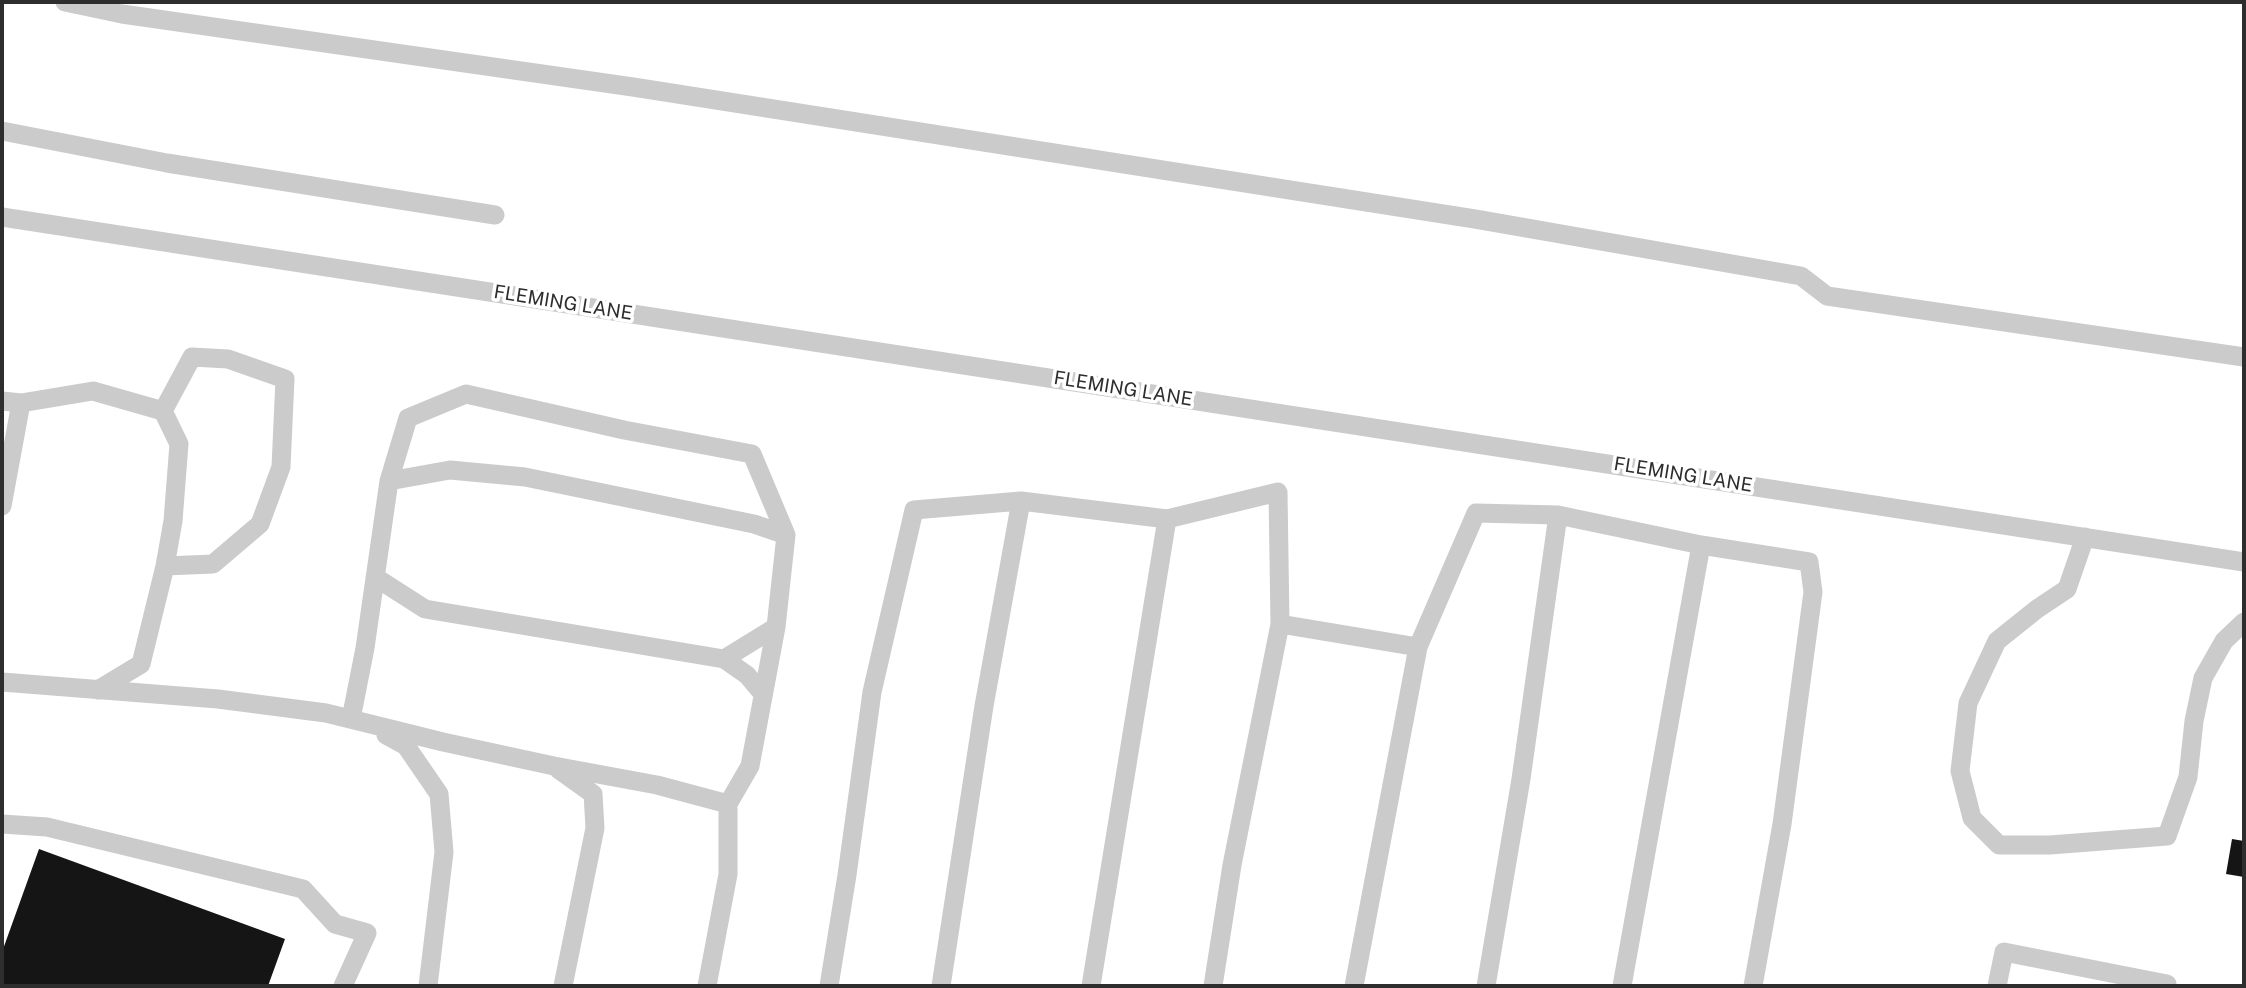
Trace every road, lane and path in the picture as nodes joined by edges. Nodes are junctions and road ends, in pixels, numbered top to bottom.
1 (65, 2) edge
2 (2, 131) edge
3 (495, 215) dead end
4 (2, 217) edge
5 (2244, 356) edge
6 (12, 402) edge
7 (163, 411) junction
8 (388, 481) junction
9 (1021, 501) junction
10 (2, 506) edge
11 (1558, 515) junction
12 (1167, 519) junction
13 (786, 535) junction
14 (2085, 537) junction
15 (1700, 545) junction
16 (2244, 562) edge
17 (165, 566) junction
18 (375, 577) junction
19 (2244, 622) edge
20 (1280, 624) junction
21 (776, 627) junction
22 (1418, 647) junction
23 (724, 659) junction
24 (2, 682) edge
25 (98, 690) junction
26 (763, 694) junction
27 (357, 721) junction
28 (554, 766) junction
29 (728, 804) junction
30 (2, 824) edge
31 (343, 986) edge
32 (428, 986) edge
33 (563, 986) edge
34 (707, 986) edge
35 (829, 986) edge
36 (941, 986) edge
37 (1091, 986) edge
38 (1213, 986) edge
39 (1354, 986) edge
40 (1486, 986) edge
41 (1622, 986) edge
42 (1753, 986) edge
43 (1997, 986) edge
44 (2167, 986) edge

1 - 5 lane
2 - 3 lane
4 - 14 lane, FLEMING LANE
6 - 7 lane
6 - 10 lane
7 - 17 lane
7 - 17 lane
8 - 13 lane
8 - 13 lane
8 - 18 lane
9 - 12 lane
9 - 35 lane
9 - 36 lane
11 - 15 lane
11 - 22 lane
11 - 40 lane
12 - 20 lane
12 - 37 lane
13 - 21 lane
14 - 16 lane, FLEMING LANE
14 - 19 lane
15 - 41 lane
15 - 42 lane
17 - 25 lane
18 - 23 lane
18 - 27 lane
20 - 22 lane
20 - 38 lane
21 - 23 lane
21 - 26 lane
22 - 39 lane
23 - 26 lane
24 - 25 lane
25 - 27 lane
26 - 29 lane
27 - 28 lane
27 - 32 lane
28 - 29 lane
28 - 33 lane
29 - 34 lane
30 - 31 lane
43 - 44 lane

